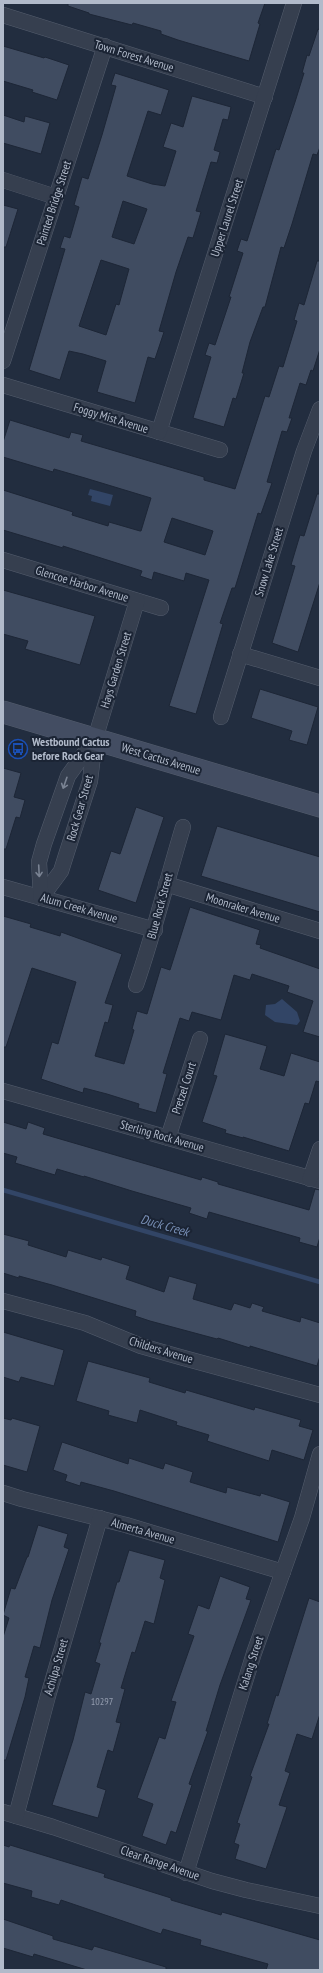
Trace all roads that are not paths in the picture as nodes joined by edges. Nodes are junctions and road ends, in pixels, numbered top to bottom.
1 (294, 3) edge
2 (3, 14) edge
3 (105, 46) junction
4 (265, 97) junction
5 (3, 180) edge
6 (56, 197) junction
7 (3, 361) edge
8 (3, 386) edge
9 (320, 409) edge
10 (159, 432) junction
11 (220, 450) dead end
12 (3, 560) edge
13 (137, 601) junction
14 (161, 608) dead end
15 (240, 654) junction
16 (320, 678) edge
17 (3, 712) edge
18 (221, 717) dead end
19 (95, 739) junction
20 (320, 806) edge
21 (183, 827) dead end
22 (166, 884) junction
23 (3, 887) edge
24 (41, 898) junction
25 (155, 930) junction
26 (320, 931) edge
27 (136, 985) dead end
28 (200, 1039) dead end
29 (3, 1091) edge
30 (168, 1138) junction
31 (320, 1149) edge
32 (315, 1180) edge
33 (3, 1301) edge
34 (320, 1395) edge
35 (320, 1454) edge
36 (3, 1493) edge
37 (100, 1518) junction
38 (283, 1572) junction
39 (9, 1814) edge
40 (186, 1873) junction
41 (320, 1906) edge

1 - 4 street, Upper Laurel Street
2 - 3 street, Town Forest Avenue
3 - 4 street, Town Forest Avenue
3 - 6 street, Painted Bridge Street
4 - 10 street, Upper Laurel Street
5 - 6 street
6 - 7 street, Painted Bridge Street
8 - 10 street, Foggy Mist Avenue
9 - 15 street, Snow Lake Street
10 - 11 street, Foggy Mist Avenue
12 - 13 street, Glencoe Harbor Avenue
13 - 14 street, Glencoe Harbor Avenue
13 - 19 street, Hays Garden Street
15 - 16 street
15 - 18 street, Snow Lake Street
17 - 19 main road, West Cactus Avenue
19 - 20 main road, West Cactus Avenue
19 - 24 street, Rock Gear Street
19 -> 24 street, Rock Gear Street
21 - 22 street, Blue Rock Street
22 - 25 street, Blue Rock Street
22 - 26 street, Moonraker Avenue
23 - 24 street, Alum Creek Avenue
24 - 25 street, Alum Creek Avenue
25 - 27 street, Blue Rock Street
28 - 30 street, Pretzel Court
29 - 30 street, Sterling Rock Avenue
30 - 32 street, Sterling Rock Avenue
31 - 32 street
33 - 34 street, Childers Avenue
35 - 38 street, Kalang Street
36 - 37 street, Almerta Avenue
37 - 38 street, Almerta Avenue
37 - 39 street, Achilpa Street
38 - 40 street, Kalang Street
39 - 40 street, Clear Range Avenue
40 - 41 street, Clear Range Avenue

